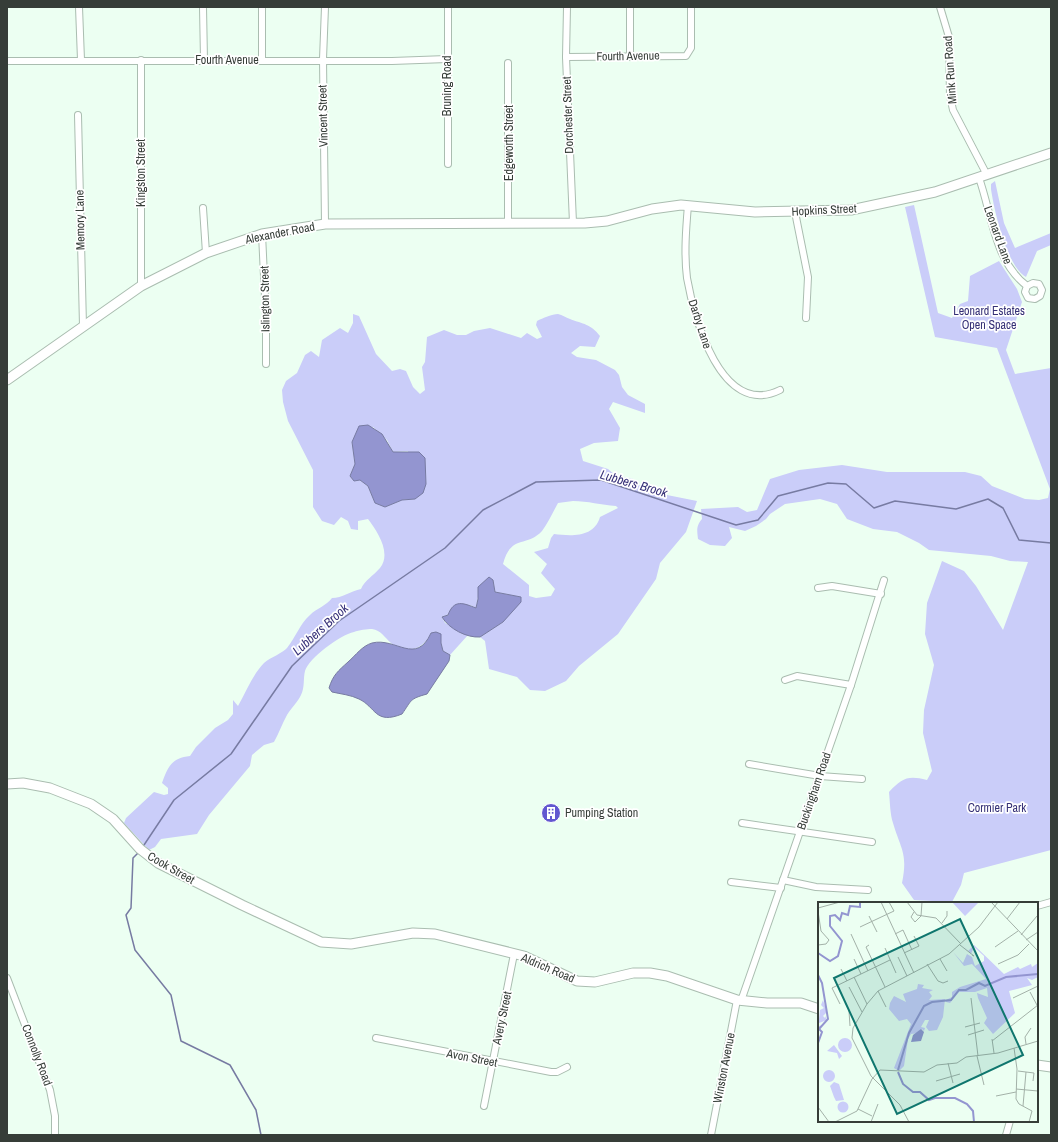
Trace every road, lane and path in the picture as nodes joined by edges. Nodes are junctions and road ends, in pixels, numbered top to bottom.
1 (79, 7) edge
2 (203, 7) edge
3 (262, 7) edge
4 (325, 7) edge
5 (448, 7) edge
6 (567, 7) edge
7 (630, 7) edge
8 (691, 7) edge
9 (940, 7) edge
10 (566, 57) junction
11 (630, 57) junction
12 (323, 59) junction
13 (447, 59) junction
14 (81, 60) junction
15 (141, 60) junction
16 (204, 60) junction
17 (262, 60) junction
18 (7, 61) edge
19 (508, 63) dead end
20 (78, 115) dead end
21 (1051, 153) edge
22 (448, 164) dead end
23 (983, 176) junction
24 (688, 205) junction
25 (203, 208) dead end
26 (796, 212) junction
27 (508, 223) junction
28 (573, 223) junction
29 (592, 223) joint
30 (325, 224) junction
31 (262, 234) junction
32 (206, 253) junction
33 (141, 286) junction
34 (1027, 286) dead end
35 (806, 318) dead end
36 (83, 326) junction
37 (266, 364) dead end
38 (7, 380) edge
39 (780, 390) dead end
40 (884, 580) dead end
41 (818, 588) dead end
42 (881, 594) junction
43 (785, 680) dead end
44 (851, 685) junction
45 (749, 764) dead end
46 (820, 776) junction
47 (862, 779) dead end
48 (7, 784) edge
49 (742, 823) dead end
50 (801, 830) junction
51 (872, 842) dead end
52 (783, 880) junction
53 (731, 882) dead end
54 (781, 888) junction
55 (868, 890) dead end
56 (1051, 902) edge
57 (1038, 906) edge
58 (321, 942) joint
59 (514, 954) junction
60 (7, 978) edge
61 (739, 1000) junction
62 (818, 1009) edge
63 (376, 1038) dead end
64 (492, 1062) junction
65 (1038, 1065) edge
66 (567, 1067) dead end
67 (1051, 1067) edge
68 (484, 1106) dead end
69 (1010, 1122) edge
70 (55, 1135) edge
71 (711, 1135) edge
72 (1006, 1135) edge

1 - 14 street
2 - 16 street
3 - 17 street
4 - 12 street, Vincent Street
5 - 13 street, Bruning Road
6 - 10 street, Dorchester Street
7 - 11 street
8 - 11 street, Fourth Avenue
9 - 23 street, Mink Run Road
10 - 11 street, Fourth Avenue
10 - 28 street, Dorchester Street
12 - 13 street, Fourth Avenue
12 - 17 street, Fourth Avenue
12 - 30 street, Vincent Street
13 - 22 street, Bruning Road
14 - 15 street, Fourth Avenue
14 - 18 street, Fourth Avenue
15 - 16 street, Fourth Avenue
15 - 33 street, Kingston Street
16 - 17 street, Fourth Avenue
19 - 27 street, Edgeworth Street
20 - 36 street, Memory Lane
21 - 23 street, Hopkins Street
23 - 26 street, Hopkins Street
23 - 34 street, Leonard Lane
24 - 26 street, Hopkins Street
24 - 29 street, Hopkins Street
24 - 39 street, Darby Lane
25 - 32 street
26 - 35 street
27 - 28 street, Alexander Road
27 - 30 street, Alexander Road
28 - 29 street, Alexander Road
30 - 31 street, Alexander Road
31 - 32 street, Alexander Road
31 - 37 street, Islington Street
32 - 33 street, Alexander Road
33 - 36 street, Alexander Road
36 - 38 street, Alexander Road
40 - 42 street, Buckingham Road
41 - 42 street
42 - 44 street, Buckingham Road
43 - 44 street
44 - 46 street, Buckingham Road
45 - 46 street
46 - 47 street
46 - 50 street, Buckingham Road
48 - 58 street, Cook Street
49 - 50 street
50 - 51 street
50 - 52 street, Buckingham Road
52 - 54 street, Buckingham Road
52 - 55 street
53 - 54 street
54 - 61 street, Buckingham Road
56 - 57 street
58 - 59 street, Aldrich Road
59 - 61 street, Aldrich Road
59 - 64 street, Avery Street
60 - 70 street, Connolly Road
61 - 62 street, Aldrich Road
61 - 71 street, Winston Avenue
63 - 64 street, Avon Street
64 - 66 street, Avon Street
64 - 68 street, Avery Street
65 - 67 street
69 - 72 street

